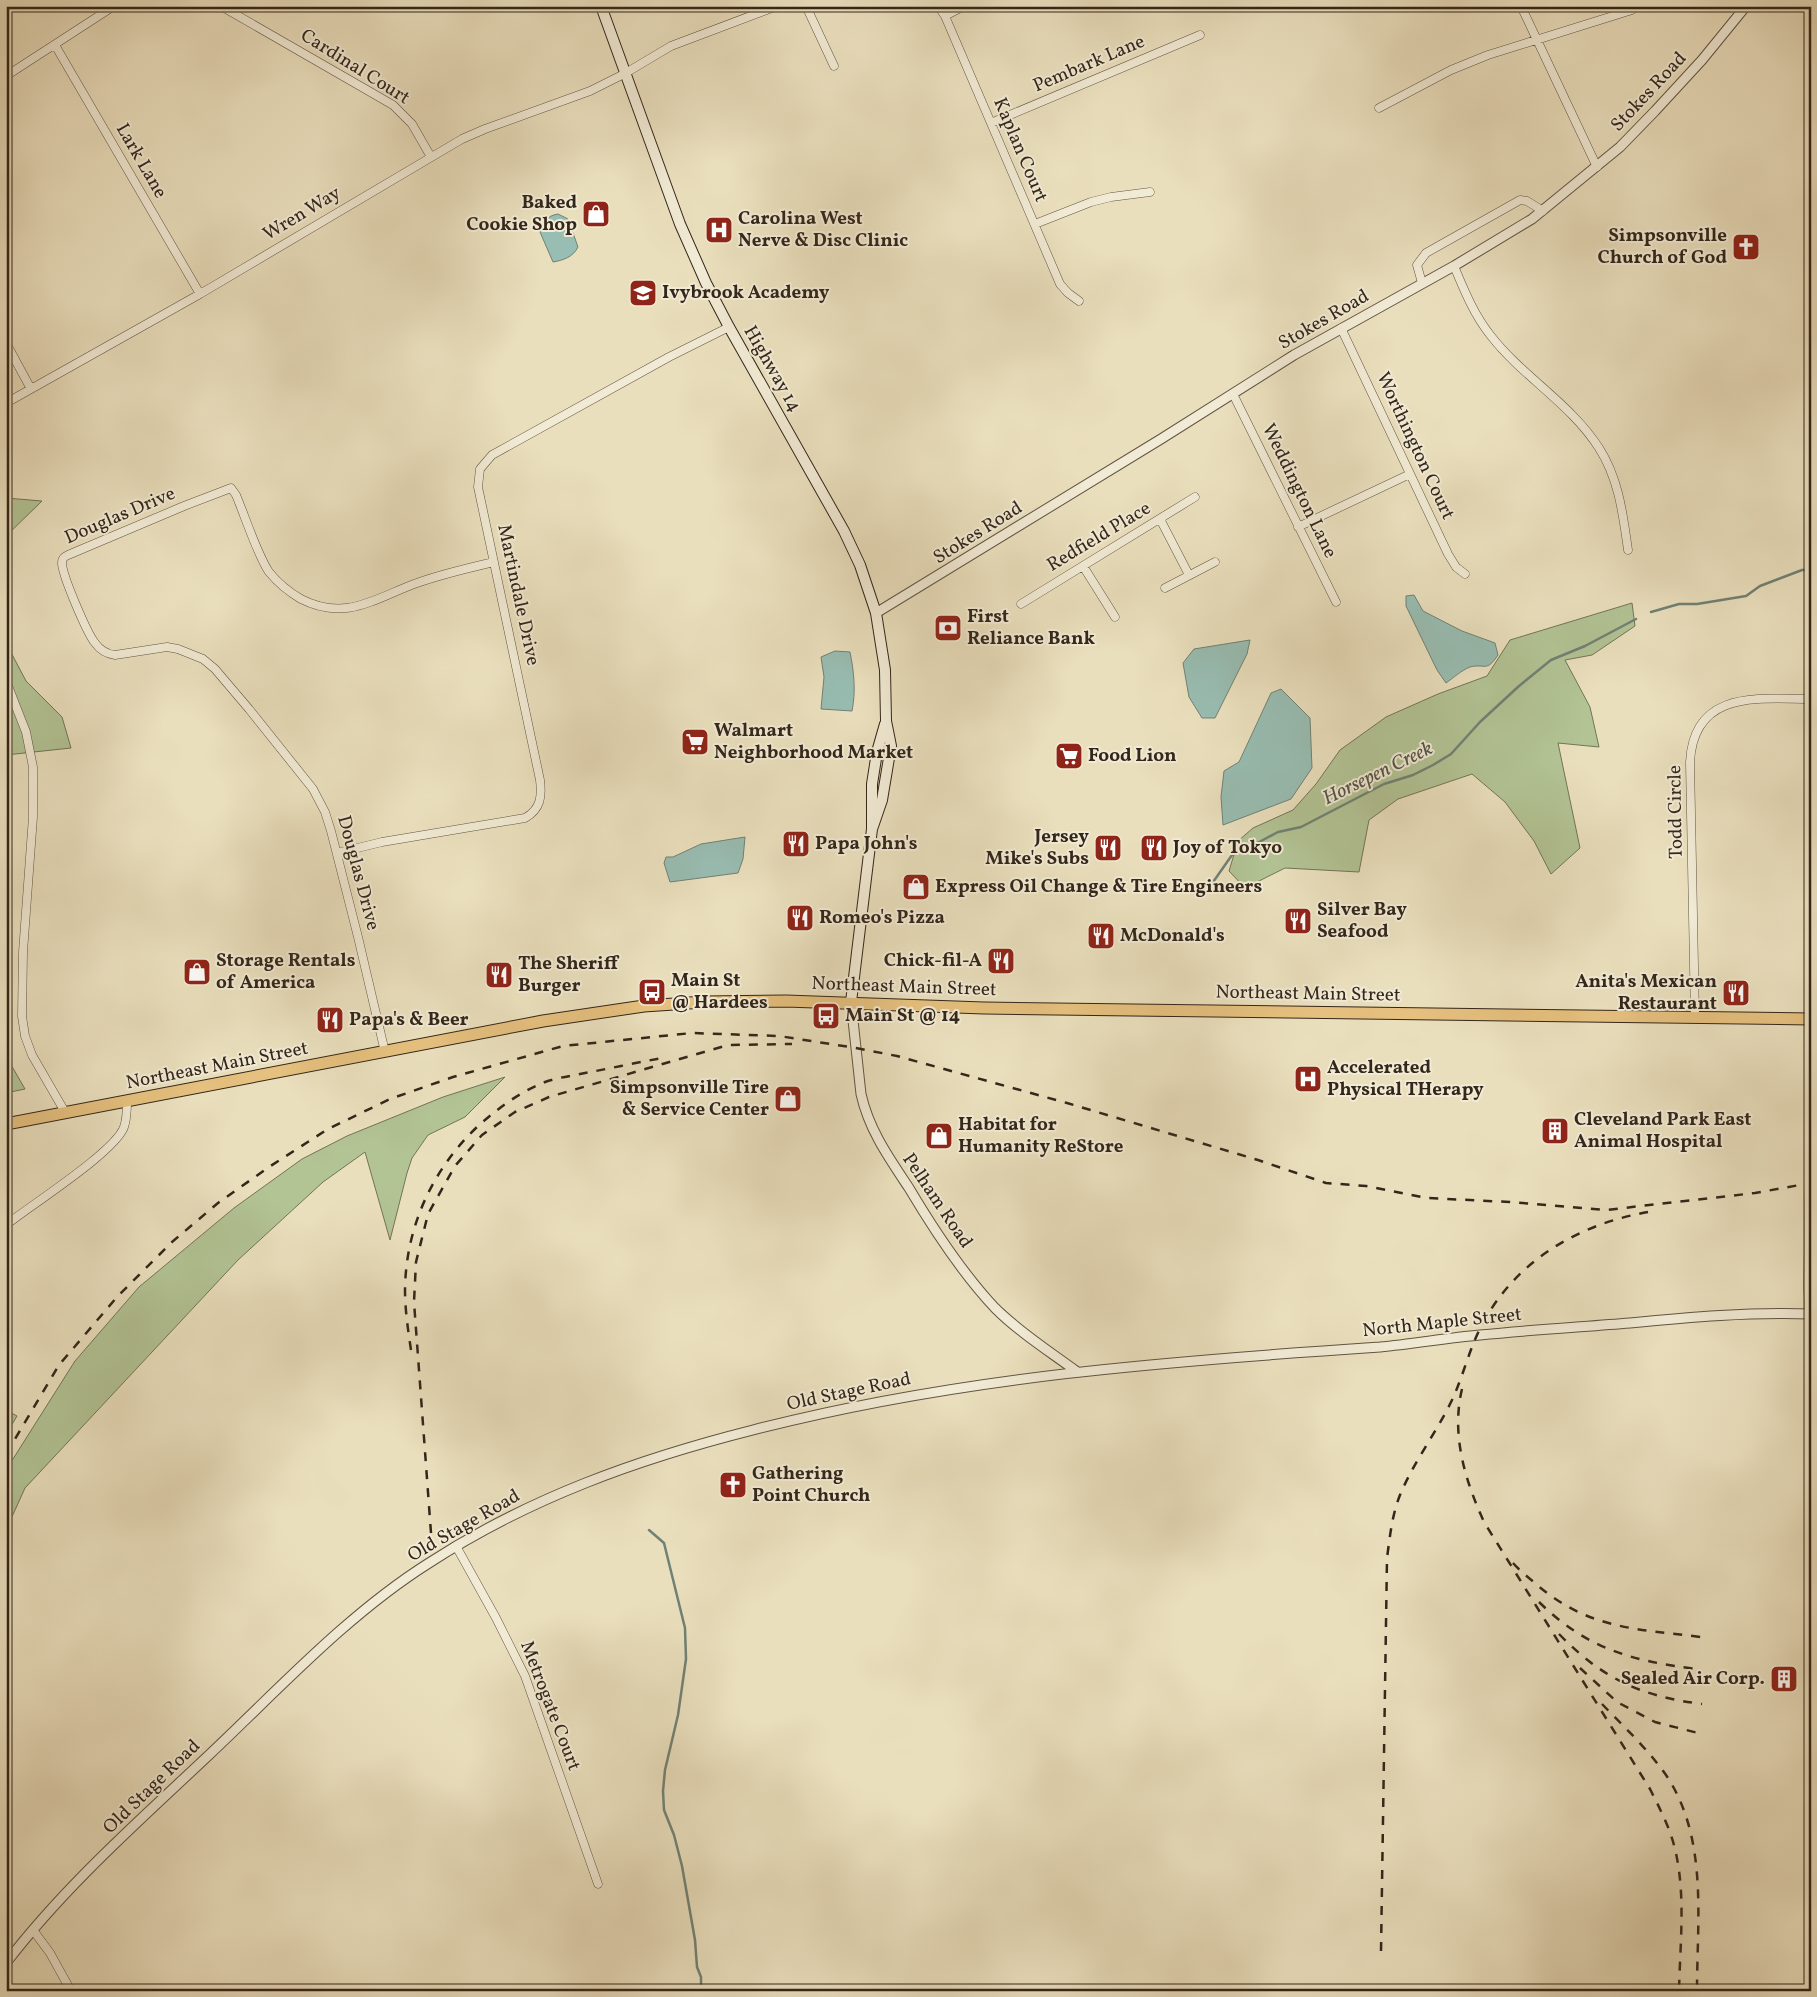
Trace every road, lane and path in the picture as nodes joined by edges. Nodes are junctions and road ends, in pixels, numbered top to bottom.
1 (114, 6) edge
2 (221, 6) edge
3 (600, 6) edge
4 (777, 6) edge
5 (806, 6) edge
6 (938, 6) edge
7 (964, 6) edge
8 (1521, 6) edge
9 (1746, 6) edge
10 (1632, 10) dead end
11 (945, 16) junction
12 (1200, 35) dead end
13 (1536, 39) junction
14 (55, 45) junction
15 (834, 66) dead end
16 (624, 74) junction
17 (6, 76) edge
18 (1379, 108) dead end
19 (991, 123) junction
20 (431, 156) junction
21 (1597, 167) junction
22 (1150, 192) dead end
23 (1543, 211) junction
24 (1035, 224) junction
25 (1454, 266) junction
26 (1422, 283) junction
27 (200, 294) junction
28 (1079, 300) dead end
29 (729, 327) junction
30 (1341, 328) junction
31 (6, 342) edge
32 (31, 389) junction
33 (1233, 394) junction
34 (6, 403) edge
35 (1410, 474) junction
36 (1195, 497) dead end
37 (1160, 519) junction
38 (1298, 527) junction
39 (1628, 550) dead end
40 (494, 562) junction
41 (1215, 562) dead end
42 (1083, 566) junction
43 (1465, 574) dead end
44 (1190, 575) junction
45 (1165, 588) dead end
46 (1336, 602) dead end
47 (1021, 604) dead end
48 (876, 613) junction
49 (1115, 617) dead end
50 (6, 681) edge
51 (1811, 700) edge
52 (337, 853) junction
53 (851, 1002) junction
54 (1694, 1017) junction
55 (1811, 1018) edge
56 (385, 1052) junction
57 (1811, 1080) edge
58 (127, 1100) junction
59 (65, 1112) junction
60 (6, 1124) edge
61 (6, 1225) edge
62 (1810, 1314) edge
63 (1076, 1371) junction
64 (456, 1546) junction
65 (598, 1884) dead end
66 (33, 1930) junction
67 (6, 1963) edge
68 (71, 1991) edge

1 - 14 street
2 - 20 street, Cardinal Court
3 - 16 main road, Highway 14
4 - 16 street, Wren Way
5 - 15 street
6 - 11 street, Kaplan Court
7 - 11 street
8 - 13 street
9 - 21 street, Stokes Road
10 - 13 street
11 - 19 street, Kaplan Court
12 - 19 street, Pembark Lane
13 - 18 street
13 - 21 street
14 - 17 street
14 - 27 street, Lark Lane
16 - 20 street, Wren Way
16 - 29 main road, Highway 14
19 - 24 street, Kaplan Court
20 - 27 street, Wren Way
21 - 23 street, Stokes Road
22 - 24 street
23 - 25 street, Stokes Road
23 - 26 street
24 - 28 street, Kaplan Court
25 - 26 street, Stokes Road
25 - 39 street
26 - 30 street, Stokes Road
27 - 32 street, Wren Way
29 - 40 street, Martindale Drive
29 - 48 main road, Highway 14
30 - 33 street, Stokes Road
30 - 35 street, Worthington Court
31 - 32 street
32 - 34 street, Wren Way
33 - 38 street, Weddington Lane
33 - 48 street, Stokes Road
35 - 38 street
35 - 43 street, Worthington Court
36 - 37 street, Redfield Place
37 - 42 street, Redfield Place
37 - 44 street
38 - 46 street, Weddington Lane
40 - 52 street, Martindale Drive
40 - 52 street, Douglas Drive
41 - 44 street
42 - 47 street, Redfield Place
42 - 49 street
44 - 45 street
48 - 53 main road, Highway 14
50 - 59 street
51 - 54 street, Todd Circle
52 - 56 street, Douglas Drive
53 - 54 main road, Northeast Main Street
53 - 56 main road, Northeast Main Street
53 - 63 street, Pelham Road
54 - 55 main road, Northeast Main Street
56 - 58 main road, Northeast Main Street
57 - 62 street
58 - 59 main road, Northeast Main Street
58 - 61 street
59 - 60 main road, Northeast Main Street
62 - 63 street, North Maple Street
63 - 64 street, Old Stage Road
64 - 65 street, Metrogate Court
64 - 66 street, Old Stage Road
66 - 67 street, Old Stage Road
66 - 68 street

